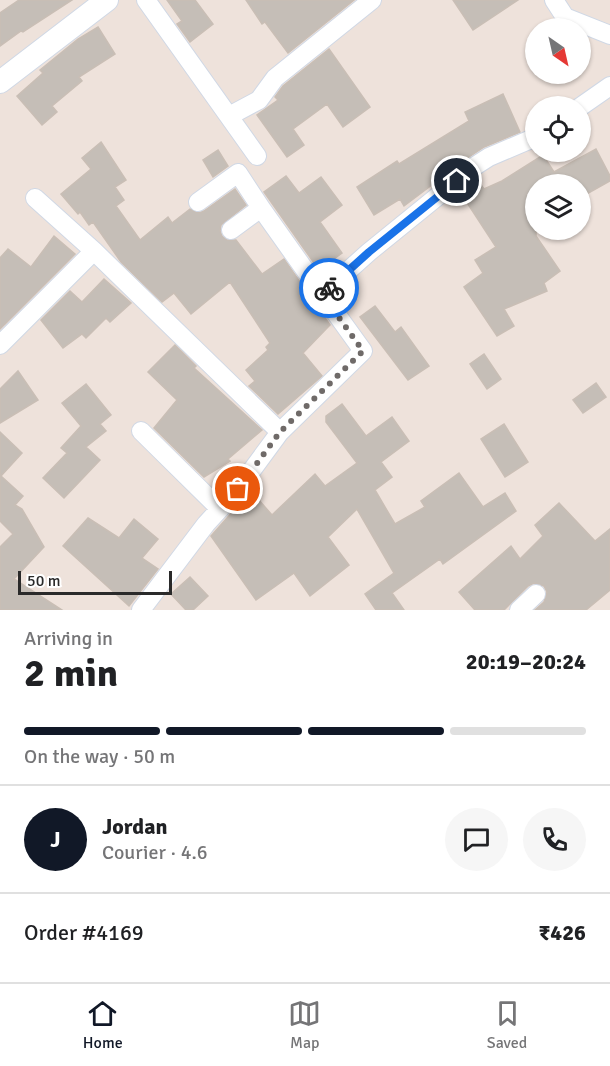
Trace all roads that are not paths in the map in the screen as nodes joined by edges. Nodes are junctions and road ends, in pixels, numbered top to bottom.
1 (107, 0) edge
2 (146, 0) edge
3 (372, 0) edge
4 (554, 0) edge
5 (610, 35) edge
6 (0, 82) edge
7 (610, 86) edge
8 (591, 99) edge
9 (229, 116) junction
10 (525, 142) edge
11 (257, 156) dead end
12 (36, 198) dead end
13 (198, 202) dead end
14 (261, 208) junction
15 (231, 230) dead end
16 (94, 251) junction
17 (322, 294) junction
18 (0, 345) edge
19 (141, 431) dead end
20 (280, 432) junction
21 (220, 509) junction
22 (536, 594) dead end
23 (141, 610) edge
24 (519, 610) edge

1 - 6 street
2 - 9 street
3 - 9 street
4 - 5 street
7 - 8 street
9 - 11 street
10 - 17 street
12 - 16 street
13 - 14 street
14 - 15 street
14 - 17 street
16 - 18 street
16 - 20 street
17 - 20 street
19 - 21 street
20 - 21 street
21 - 23 street
22 - 24 street

